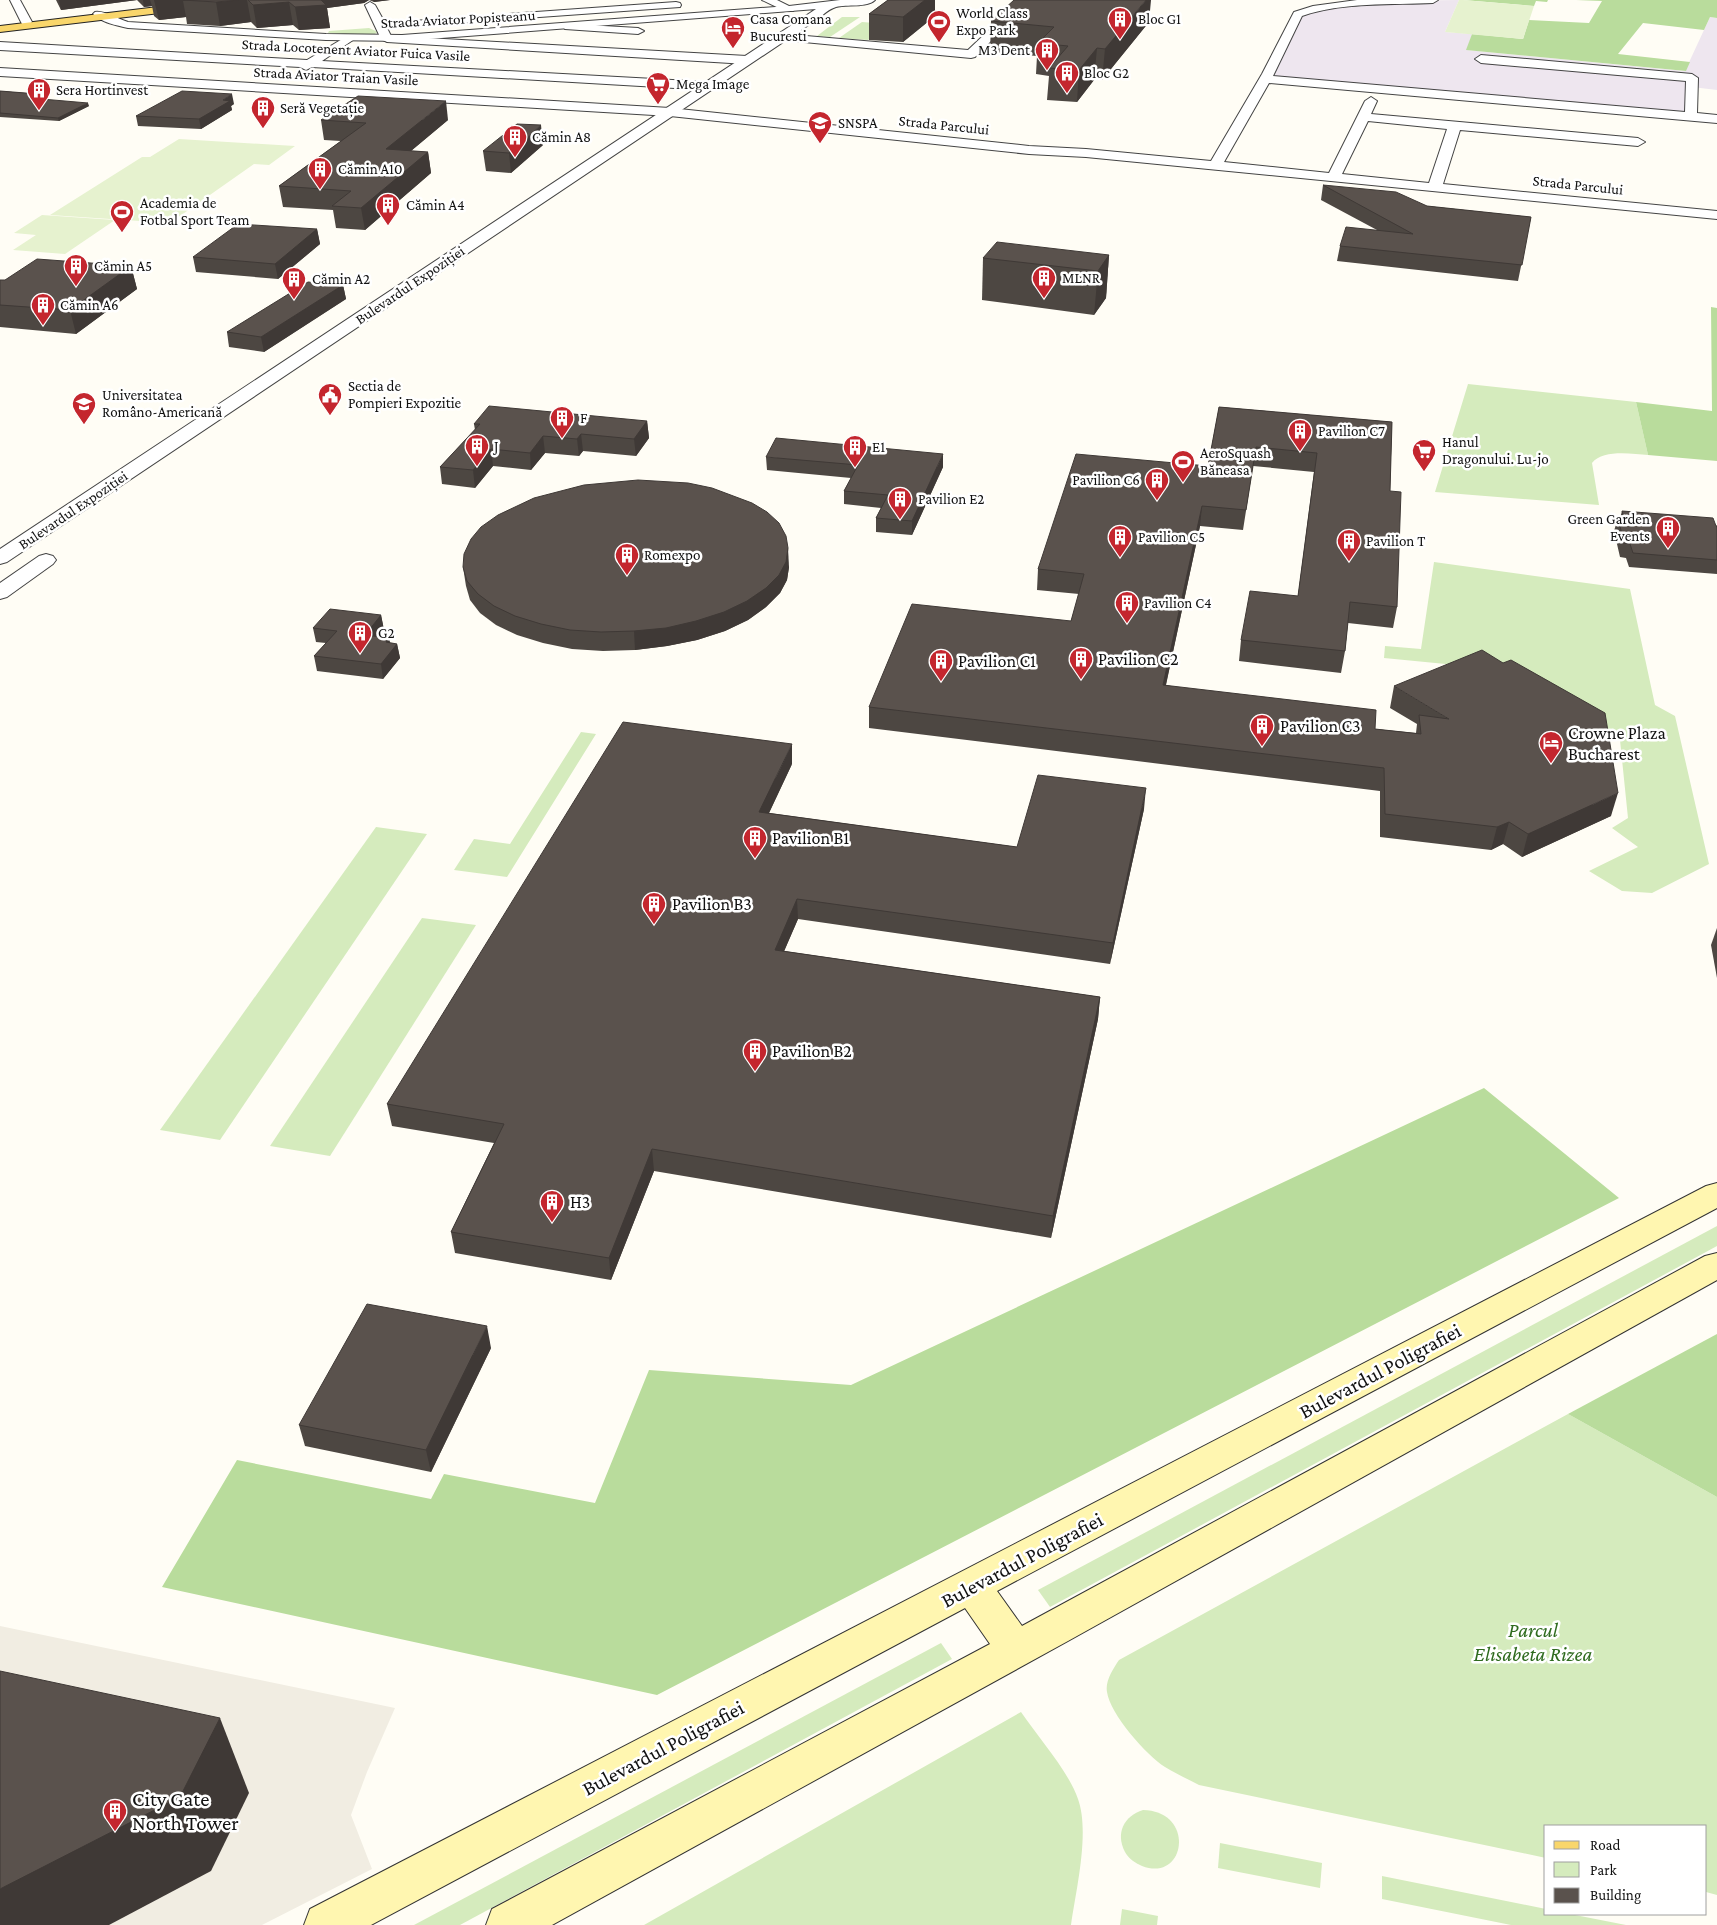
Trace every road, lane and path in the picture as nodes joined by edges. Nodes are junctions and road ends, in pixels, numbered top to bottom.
1 (15, 0) edge
2 (215, 0) edge
3 (244, 0) edge
4 (619, 0) edge
5 (767, 0) edge
6 (870, 0) edge
7 (876, 0) edge
8 (1027, 0) edge
9 (1433, 0) edge
10 (852, 1) edge
11 (671, 2) edge
12 (833, 4) junction
13 (370, 5) dead end
14 (806, 7) junction
15 (789, 9) junction
16 (820, 11) junction
17 (101, 15) junction
18 (117, 16) junction
19 (699, 16) junction
20 (75, 20) junction
21 (378, 21) junction
22 (26, 22) junction
23 (0, 27) edge
24 (568, 27) junction
25 (638, 31) dead end
26 (782, 37) junction
27 (349, 38) junction
28 (387, 39) junction
29 (0, 46) edge
30 (1481, 59) dead end
31 (747, 60) junction
32 (310, 64) junction
33 (0, 72) edge
34 (1265, 79) junction
35 (709, 86) junction
36 (274, 89) junction
37 (1377, 89) junction
38 (670, 112) junction
39 (1691, 116) junction
40 (1363, 117) junction
41 (1717, 119) edge
42 (1455, 126) junction
43 (1639, 132) junction
44 (1215, 166) junction
45 (1334, 177) junction
46 (1435, 187) junction
47 (1717, 215) edge
48 (0, 558) edge
49 (46, 560) dead end
50 (0, 593) edge
51 (1717, 1194) edge
52 (1717, 1265) edge
53 (972, 1587) junction
54 (1016, 1649) junction
55 (326, 1925) edge
56 (508, 1925) edge

1 - 22 street
2 - 18 main road
3 - 18 main road
4 - 21 street
5 - 15 street
6 - 10 street, Strada Aviator Popișteanu
7 - 16 street, Strada Aviator Popișteanu
8 - 26 street
9 - 34 street
10 - 12 street, Strada Aviator Popișteanu
11 - 19 street
11 - 21 street
12 - 14 street, Strada Aviator Popișteanu
12 - 16 street, Bulevardul Expoziției
13 - 21 street
14 - 15 street, Strada Aviator Popișteanu
14 - 16 street
15 - 16 street, Strada Aviator Popișteanu
15 - 19 street, Strada Aviator Popișteanu
16 - 26 street, Bulevardul Expoziției
17 - 18 main road
17 - 20 main road
17 - 22 main road
18 - 20 street, Strada Aviator Popișteanu
18 - 27 street, Strada Aviator Popișteanu
19 - 24 street, Strada Aviator Popișteanu
20 - 23 main road
21 - 28 street
22 - 23 main road
24 - 25 street
24 - 28 street, Strada Aviator Popișteanu
26 - 31 street, Bulevardul Expoziției
27 - 28 street, Strada Aviator Popișteanu
27 - 32 street
28 - 31 street
29 - 32 street, Strada Locotenent Aviator Fuica Vasile
30 - 39 street
31 - 35 street, Bulevardul Expoziției
32 - 35 street, Strada Locotenent Aviator Fuica Vasile
32 - 36 street
33 - 36 street, Strada Aviator Traian Vasile
34 - 37 street
34 - 44 street
35 - 38 street, Bulevardul Expoziției
36 - 38 street, Strada Aviator Traian Vasile
37 - 40 street
37 - 43 street
38 - 44 street, Strada Parcului
38 - 48 street, Bulevardul Expoziției
39 - 41 street
39 - 43 street
40 - 42 street
40 - 45 street
42 - 43 street
42 - 46 street
44 - 45 street, Strada Parcului
45 - 46 street, Strada Parcului
46 - 47 street, Strada Parcului
49 - 50 street, Bulevardul Expoziției
51 - 53 main road, Bulevardul Poligrafiei
52 - 54 main road
53 - 54 main road
53 - 55 main road, Bulevardul Poligrafiei
54 - 56 main road

